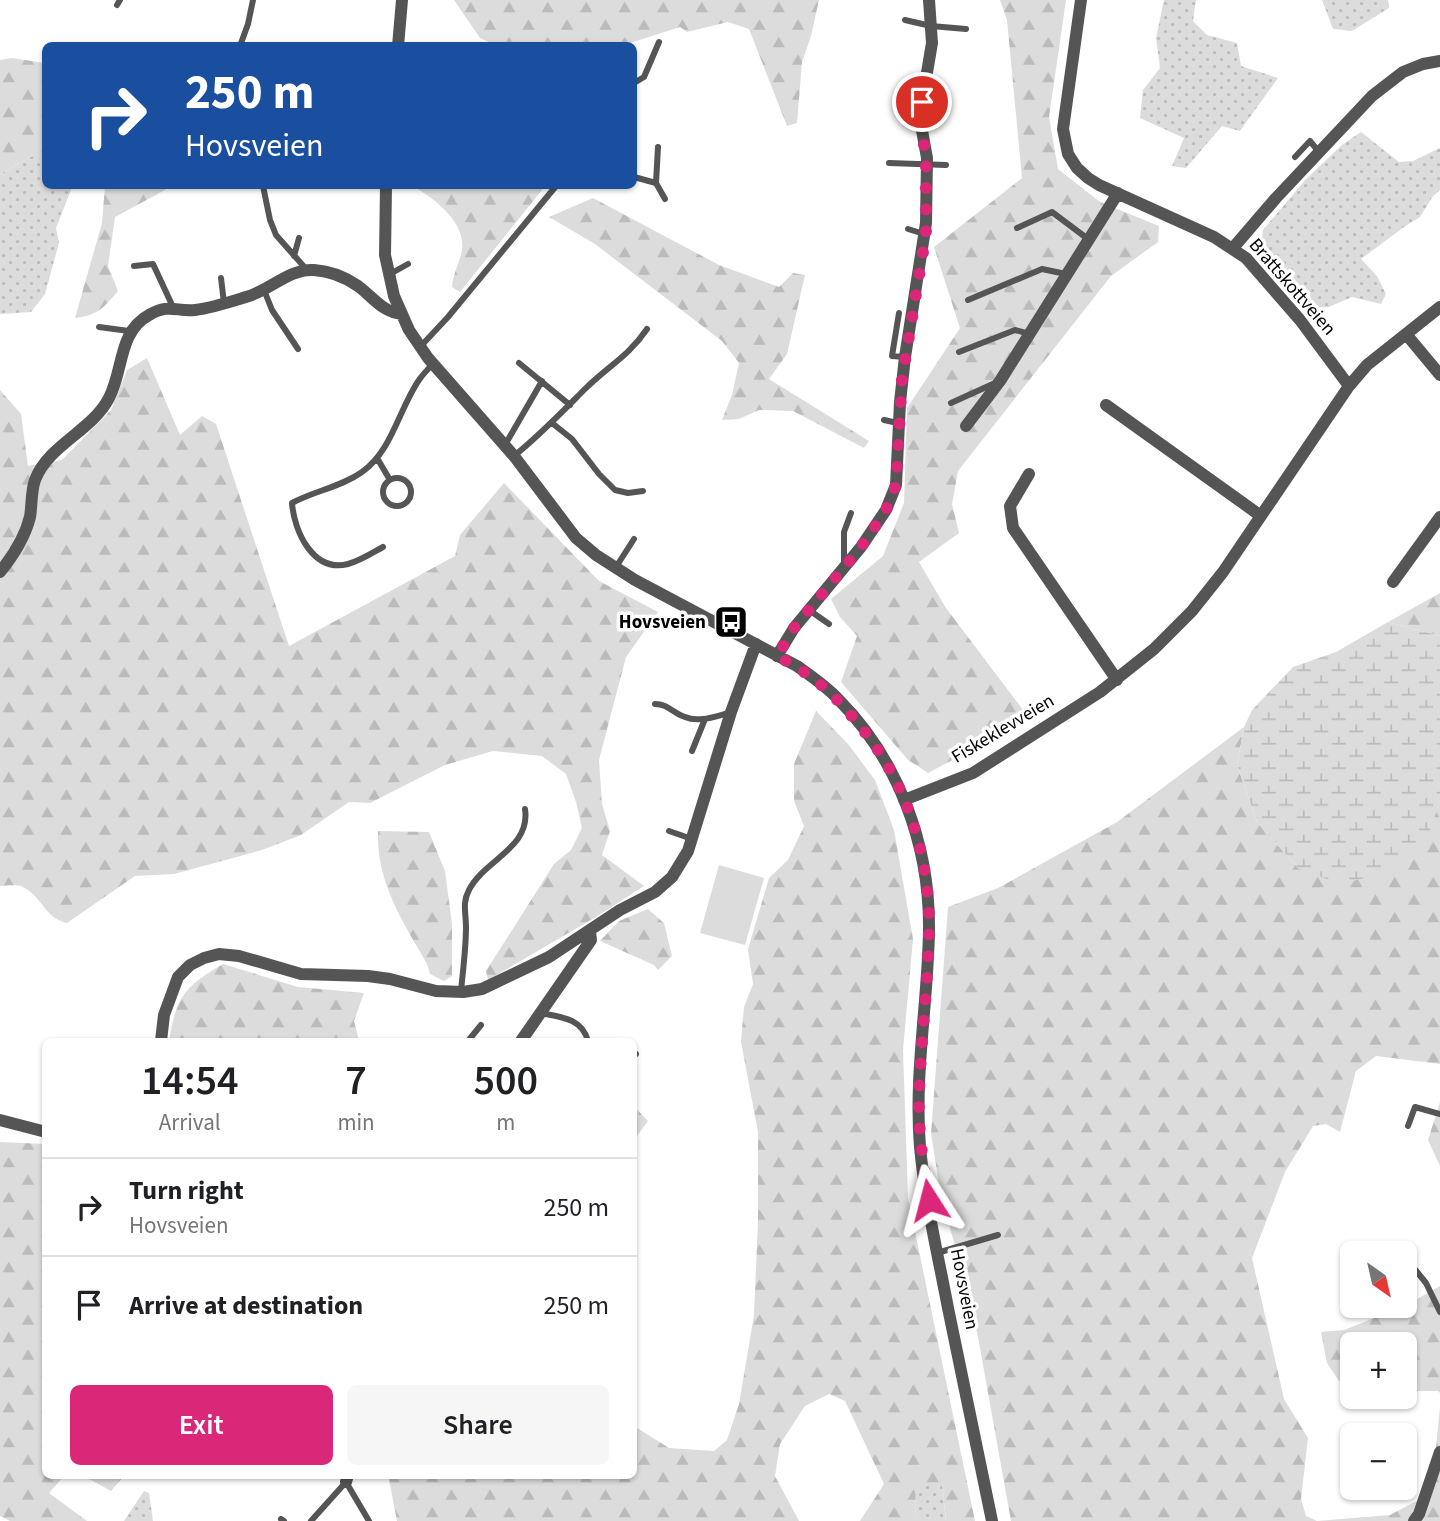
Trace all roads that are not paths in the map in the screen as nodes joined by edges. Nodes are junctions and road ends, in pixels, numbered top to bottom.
1 (253, 0) edge
2 (402, 0) edge
3 (929, 0) edge
4 (1081, 0) edge
5 (905, 20) dead end
6 (931, 26) junction
7 (966, 29) dead end
8 (241, 42) edge
9 (398, 42) edge
10 (659, 42) dead end
11 (1440, 61) edge
12 (637, 81) edge
13 (905, 92) dead end
14 (922, 94) junction
15 (658, 147) dead end
16 (1319, 152) junction
17 (1295, 157) dead end
18 (889, 163) dead end
19 (946, 165) dead end
20 (927, 166) junction
21 (637, 178) edge
22 (656, 183) junction
23 (264, 189) edge
24 (386, 189) edge
25 (551, 189) edge
26 (1118, 193) junction
27 (665, 199) dead end
28 (1017, 228) dead end
29 (908, 229) dead end
30 (926, 234) junction
31 (299, 237) dead end
32 (1088, 239) junction
33 (1233, 248) junction
34 (295, 256) junction
35 (408, 264) dead end
36 (134, 266) dead end
37 (307, 271) junction
38 (1066, 274) junction
39 (388, 275) junction
40 (221, 278) dead end
41 (264, 290) junction
42 (968, 300) dead end
43 (224, 303) junction
44 (173, 307) junction
45 (1440, 307) edge
46 (898, 313) dead end
47 (401, 314) junction
48 (99, 327) dead end
49 (647, 330) dead end
50 (129, 331) junction
51 (1030, 334) junction
52 (1406, 334) junction
53 (419, 347) junction
54 (298, 349) dead end
55 (959, 352) dead end
56 (905, 358) junction
57 (433, 363) junction
58 (519, 363) dead end
59 (1440, 375) edge
60 (542, 381) junction
61 (1000, 381) junction
62 (1349, 386) junction
63 (951, 403) dead end
64 (570, 405) junction
65 (1106, 405) dead end
66 (884, 419) dead end
67 (552, 423) junction
68 (898, 423) junction
69 (966, 426) dead end
70 (505, 445) junction
71 (514, 456) junction
72 (377, 458) junction
73 (1029, 474) dead end
74 (390, 480) junction
75 (643, 491) dead end
76 (851, 513) dead end
77 (1261, 516) junction
78 (1440, 517) edge
79 (634, 540) dead end
80 (383, 547) dead end
81 (615, 568) junction
82 (844, 569) junction
83 (0, 572) edge
84 (1393, 582) dead end
85 (809, 610) junction
86 (829, 624) dead end
87 (756, 644) junction
88 (777, 656) junction
89 (1117, 680) junction
90 (655, 704) dead end
91 (731, 712) junction
92 (705, 719) junction
93 (692, 751) dead end
94 (904, 800) junction
95 (525, 810) dead end
96 (669, 831) dead end
97 (692, 839) junction
98 (590, 932) junction
99 (554, 954) junction
100 (571, 969) junction
101 (461, 992) junction
102 (540, 1013) junction
103 (481, 1026) dead end
104 (161, 1038) edge
105 (471, 1038) edge
106 (523, 1038) edge
107 (586, 1038) edge
108 (1440, 1114) edge
109 (0, 1120) edge
110 (1408, 1126) dead end
111 (42, 1131) edge
112 (998, 1235) dead end
113 (937, 1253) junction
114 (1418, 1273) edge
115 (1440, 1312) edge
116 (1440, 1452) edge
117 (347, 1479) edge
118 (311, 1521) edge
119 (369, 1521) edge
120 (992, 1521) edge
121 (1414, 1521) edge

1 - 8 lane
2 - 9 street
3 - 6 street
4 - 26 street, Brattskottveien
5 - 6 lane
6 - 7 lane
6 - 14 street
10 - 12 lane
11 - 16 street
13 - 14 lane
14 - 20 street
15 - 22 lane
16 - 17 lane
16 - 33 street
18 - 20 lane
19 - 20 lane
20 - 30 street
21 - 22 lane
22 - 27 lane
23 - 34 lane
24 - 39 street, Hovsveien
25 - 53 lane
26 - 32 street
26 - 33 street, Brattskottveien
28 - 32 lane
29 - 30 lane
30 - 56 street
31 - 34 lane
32 - 38 street
33 - 62 street, Brattskottveien
34 - 37 lane
35 - 39 lane
36 - 44 lane
37 - 41 street
37 - 47 street
38 - 42 lane
38 - 51 street
39 - 47 street, Hovsveien
40 - 43 lane
41 - 43 street
41 - 54 lane
43 - 44 street
44 - 50 street
45 - 52 street, Fiskeklevveien
46 - 56 lane
47 - 53 street, Hovsveien
48 - 50 lane
49 - 64 lane
50 - 83 street
51 - 55 lane
51 - 61 street
52 - 59 street
52 - 62 street, Fiskeklevveien
53 - 57 street, Hovsveien
56 - 68 street
57 - 70 street, Hovsveien
57 - 72 lane
58 - 60 lane
60 - 64 lane
60 - 70 lane
61 - 63 lane
61 - 69 street
62 - 77 street, Fiskeklevveien
64 - 67 lane
65 - 77 street
66 - 68 lane
67 - 71 lane
67 - 75 lane
68 - 82 street
70 - 71 street, Hovsveien
71 - 81 street, Hovsveien
72 - 74 lane
72 - 80 lane
73 - 89 street
74 - 74 lane
76 - 82 lane
77 - 89 street, Fiskeklevveien
78 - 84 street
79 - 81 lane
81 - 87 street, Hovsveien
82 - 85 street
85 - 86 lane
85 - 88 street
87 - 88 street, Hovsveien
87 - 91 street
88 - 94 street, Hovsveien
89 - 94 street, Fiskeklevveien
90 - 92 lane
91 - 92 lane
91 - 97 street
92 - 93 lane
94 - 113 street, Hovsveien
95 - 101 lane
96 - 97 lane
97 - 98 street
98 - 99 street
98 - 100 street
99 - 100 street
99 - 101 street
100 - 102 street
101 - 104 street
102 - 106 street
102 - 107 lane
103 - 105 lane
108 - 110 lane
109 - 111 street
112 - 113 lane
113 - 120 street, Hovsveien
114 - 115 lane
116 - 121 street
117 - 118 lane
117 - 119 lane

